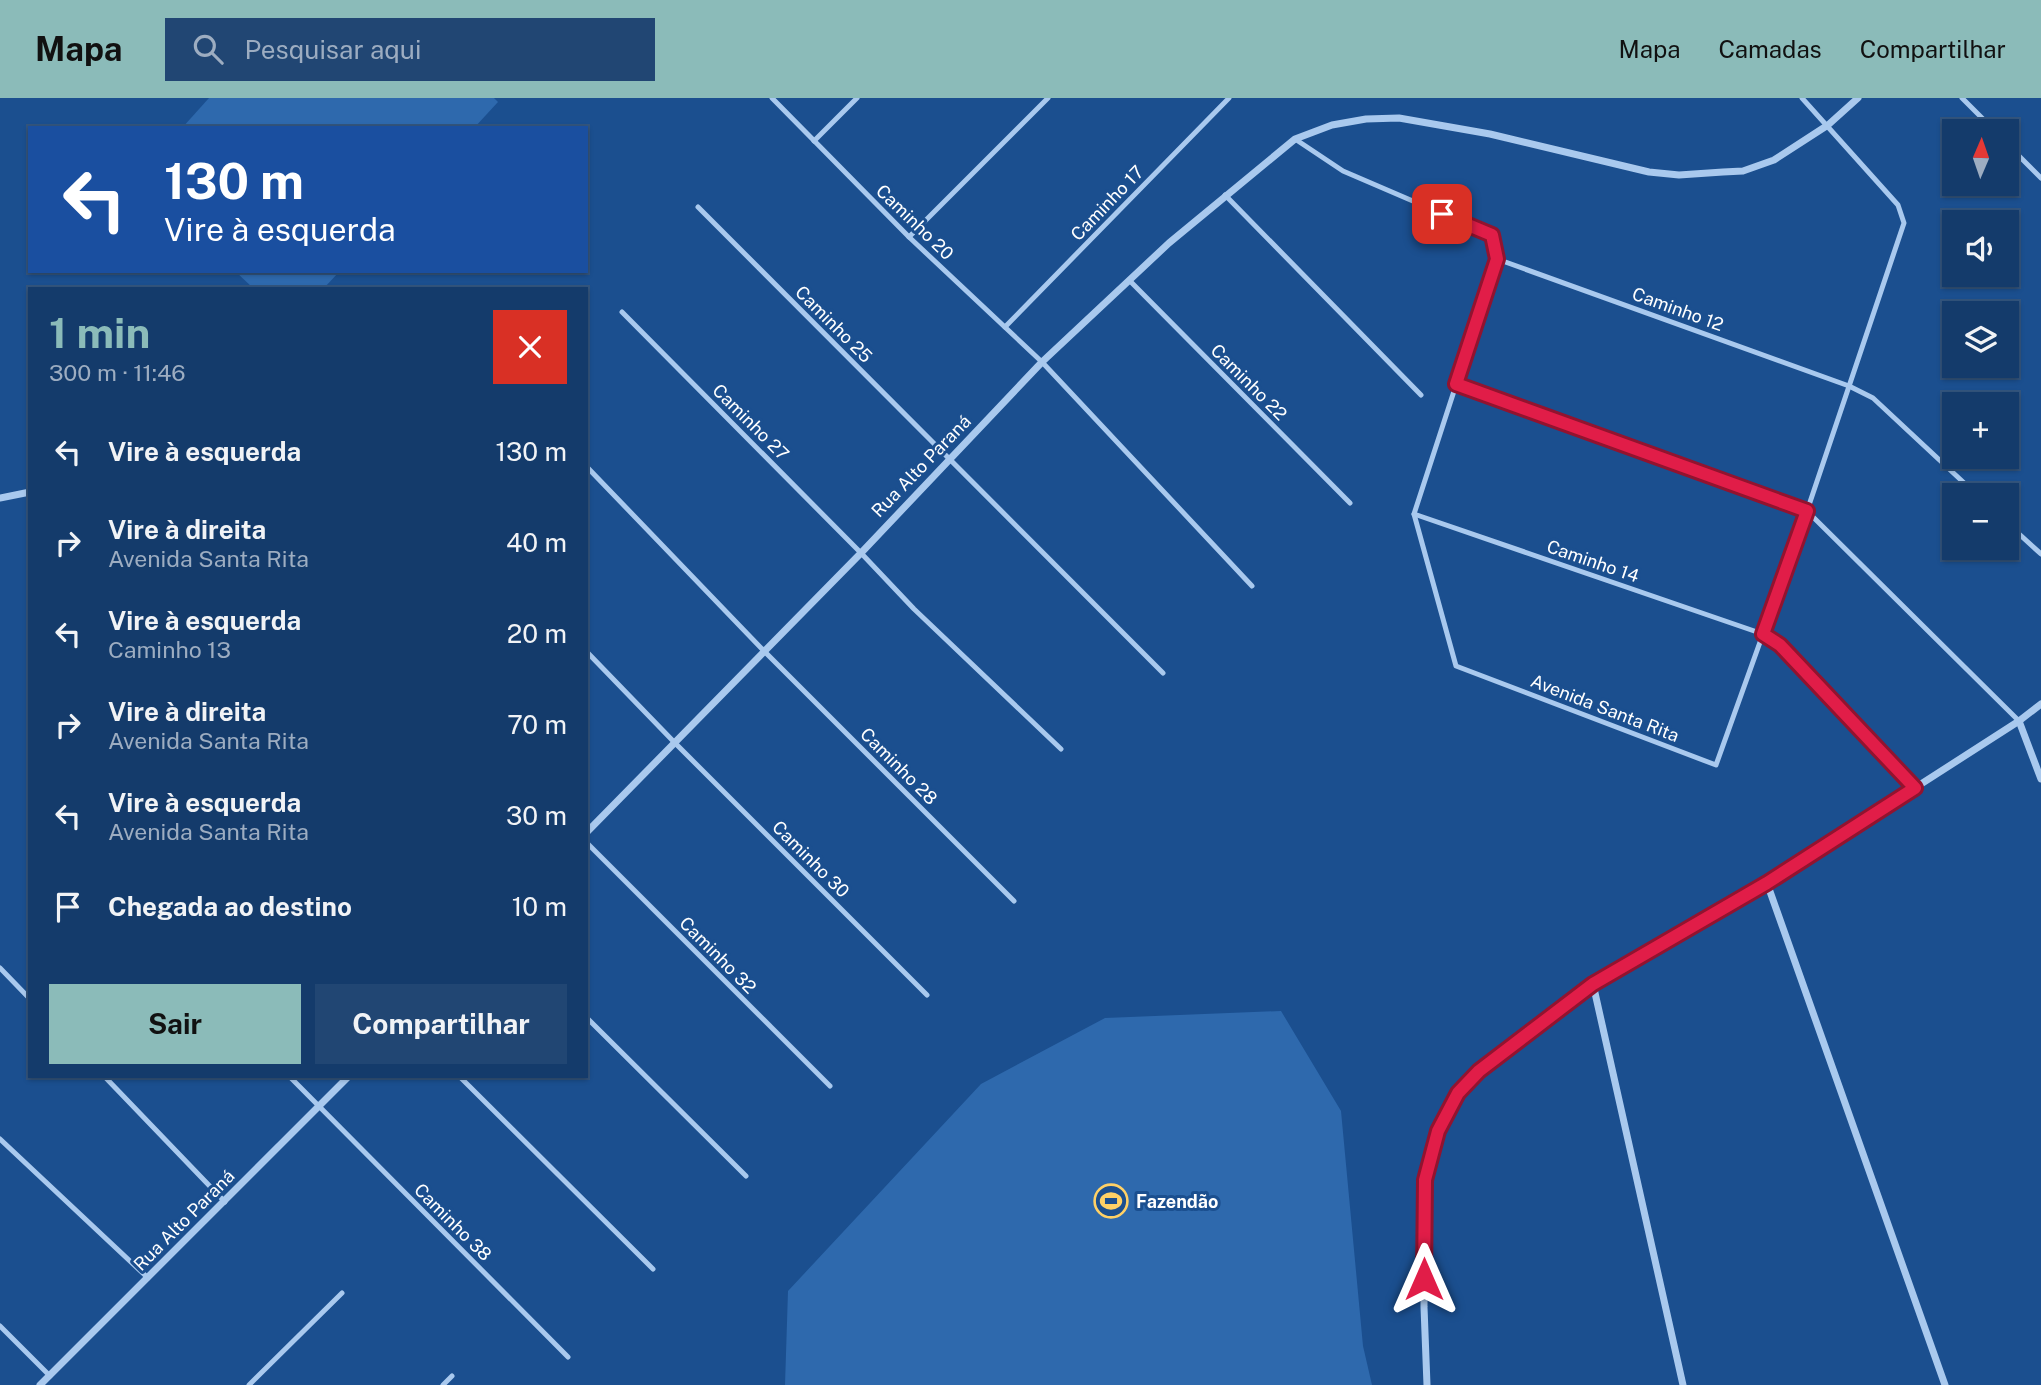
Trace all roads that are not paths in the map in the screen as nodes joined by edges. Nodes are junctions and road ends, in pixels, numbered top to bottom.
1 (772, 98) edge
2 (858, 98) edge
3 (1048, 98) edge
4 (1230, 98) edge
5 (1802, 98) edge
6 (1858, 98) edge
7 (1962, 98) edge
8 (1983, 119) edge
9 (1828, 125) junction
10 (1295, 139) junction
11 (814, 141) junction
12 (2020, 157) edge
13 (2041, 178) edge
14 (1224, 195) junction
15 (698, 208) dead end
16 (909, 237) junction
17 (1497, 259) junction
18 (1129, 280) junction
19 (622, 312) dead end
20 (1004, 327) junction
21 (1042, 362) junction
22 (1456, 384) junction
23 (1849, 386) junction
24 (1421, 395) dead end
25 (950, 459) junction
26 (588, 468) edge
27 (1964, 483) edge
28 (28, 492) edge
29 (0, 498) edge
30 (1350, 503) dead end
31 (1807, 511) junction
32 (1414, 514) junction
33 (2019, 534) edge
34 (861, 553) junction
35 (2041, 554) edge
36 (1252, 586) dead end
37 (1763, 634) junction
38 (764, 651) junction
39 (588, 653) edge
40 (1163, 673) dead end
41 (2041, 704) edge
42 (2020, 721) junction
43 (675, 743) junction
44 (1061, 749) dead end
45 (2041, 779) edge
46 (1915, 788) junction
47 (588, 831) edge
48 (588, 844) edge
49 (1767, 883) junction
50 (1014, 901) dead end
51 (0, 968) edge
52 (1593, 984) junction
53 (927, 995) dead end
54 (28, 997) edge
55 (588, 1019) edge
56 (106, 1078) edge
57 (291, 1078) edge
58 (347, 1078) edge
59 (461, 1078) edge
60 (830, 1086) dead end
61 (319, 1108) junction
62 (0, 1139) edge
63 (746, 1176) dead end
64 (225, 1202) junction
65 (653, 1269) dead end
66 (148, 1278) junction
67 (342, 1293) dead end
68 (0, 1326) edge
69 (568, 1357) dead end
70 (50, 1376) junction
71 (452, 1376) dead end
72 (40, 1385) edge
73 (249, 1385) edge
74 (443, 1385) edge
75 (1427, 1385) edge
76 (1683, 1385) edge
77 (1945, 1385) edge

1 - 11 lane, Caminho 20
2 - 11 lane
3 - 16 lane
4 - 20 lane, Caminho 17
5 - 9 lane, Avenida Santa Rita
6 - 9 street, Rua Alto Paraná
7 - 8 lane
9 - 10 street, Rua Alto Paraná
9 - 23 lane, Avenida Santa Rita
10 - 14 street, Rua Alto Paraná
10 - 17 lane
11 - 16 lane, Caminho 20
12 - 13 lane
14 - 18 street, Rua Alto Paraná
14 - 24 lane
15 - 25 lane, Caminho 25
16 - 20 lane, Caminho 20
17 - 22 lane
17 - 23 lane, Caminho 12
18 - 21 street, Rua Alto Paraná
18 - 30 lane, Caminho 22
19 - 34 lane, Caminho 27
20 - 21 lane, Caminho 20
21 - 25 street, Rua Alto Paraná
21 - 36 lane, Caminho 20
22 - 31 lane
22 - 32 lane
23 - 27 lane, Caminho 12
23 - 31 lane, Avenida Santa Rita
25 - 34 street, Rua Alto Paraná
25 - 40 lane, Caminho 25
26 - 38 lane, Caminho 28
28 - 29 street
31 - 37 lane, Avenida Santa Rita
31 - 42 lane
32 - 37 lane, Caminho 14
32 - 37 lane, Avenida Santa Rita
33 - 35 lane
34 - 38 street, Rua Alto Paraná
34 - 44 lane, Caminho 27
37 - 46 lane, Caminho 14
38 - 43 street, Rua Alto Paraná
38 - 50 lane, Caminho 28
39 - 43 lane, Caminho 30
41 - 42 street
42 - 45 street
42 - 46 street
43 - 47 street, Rua Alto Paraná
43 - 53 lane, Caminho 30
46 - 49 street
48 - 60 lane, Caminho 32
49 - 52 street
49 - 77 street
51 - 54 lane
52 - 75 street
52 - 76 street
55 - 63 lane
56 - 64 lane
57 - 61 lane, Caminho 38
58 - 61 street, Rua Alto Paraná
59 - 65 lane
61 - 64 street, Rua Alto Paraná
61 - 69 lane, Caminho 38
62 - 66 lane
64 - 66 street, Rua Alto Paraná
66 - 70 street, Rua Alto Paraná
67 - 73 lane
68 - 70 lane
70 - 72 street, Rua Alto Paraná
71 - 74 lane

